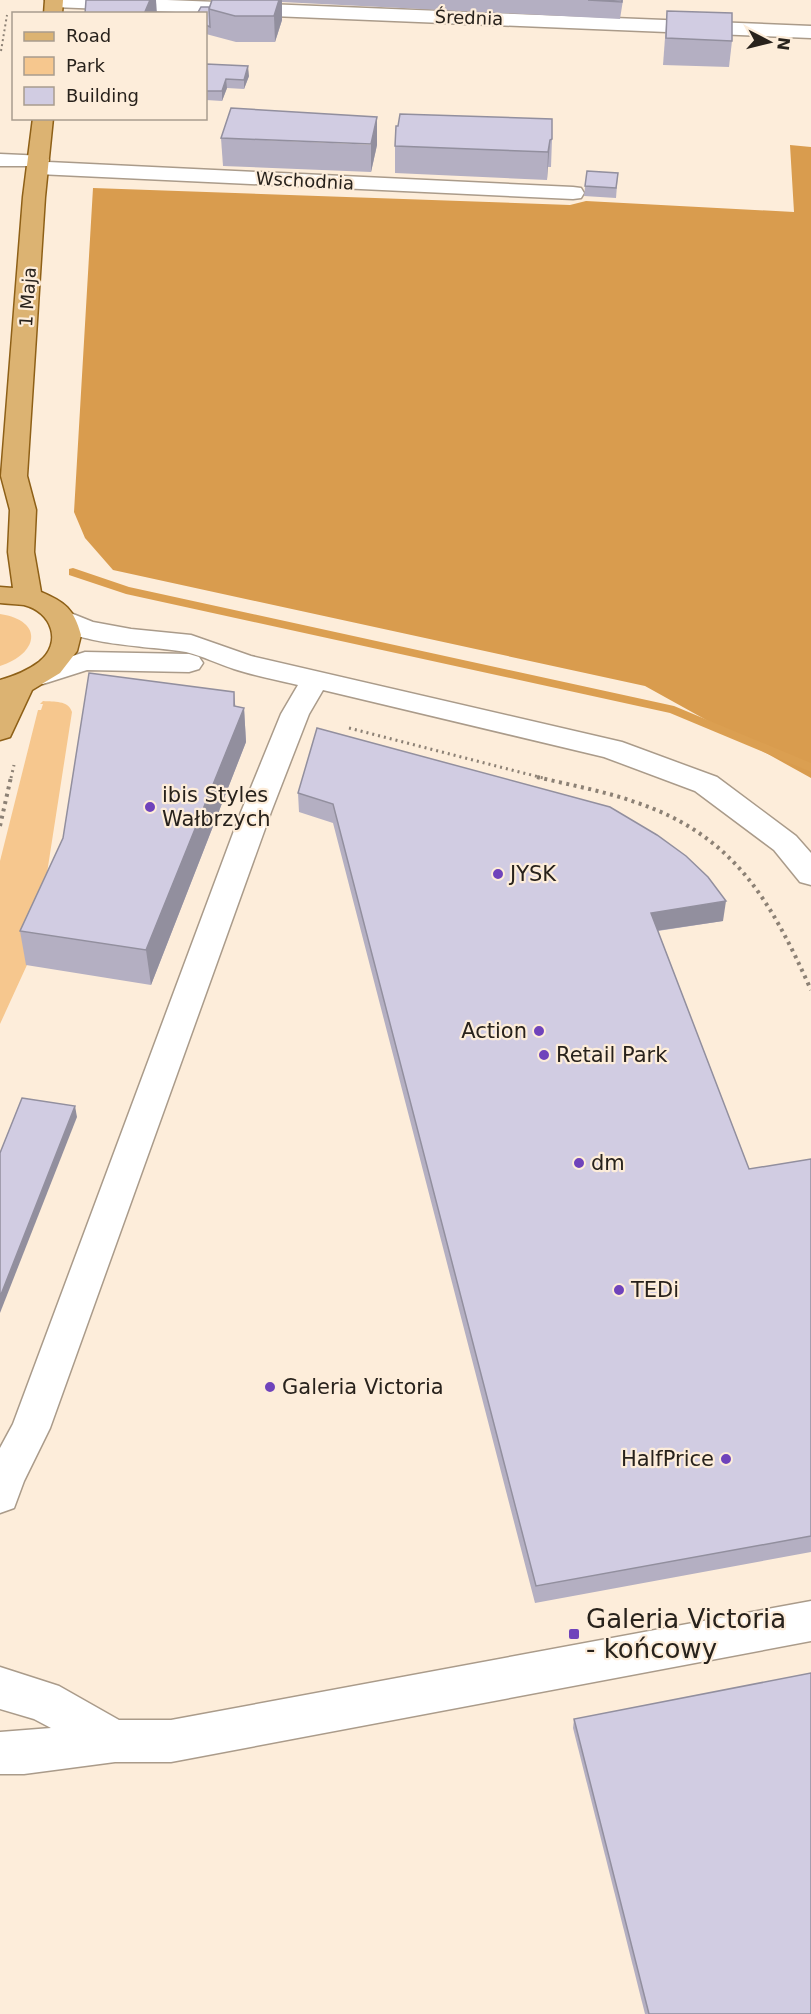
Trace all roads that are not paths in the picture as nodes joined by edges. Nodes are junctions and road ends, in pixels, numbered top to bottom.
1 (54, 0) edge
2 (811, 32) edge
3 (43, 120) edge
4 (0, 160) edge
5 (38, 164) junction
6 (573, 193) dead end
7 (14, 476) junction
8 (0, 503) edge
9 (0, 595) edge
10 (28, 598) junction
11 (63, 619) junction
12 (244, 663) junction
13 (315, 679) junction
14 (21, 683) edge
15 (0, 730) edge
16 (811, 874) edge
17 (2, 1485) edge
18 (811, 1621) edge
19 (0, 1688) edge
20 (115, 1741) junction
21 (0, 1753) edge

1 - 2 street, Średnia
3 - 5 main road, 1 Maja
4 - 5 street, Wschodnia
5 - 6 street, Wschodnia
5 - 7 main road, 1 Maja
7 - 8 main road, 1 Maja
7 - 10 main road, 1 Maja
9 - 10 main road
10 - 11 main road
11 - 12 street
11 - 14 main road
12 - 13 street
12 - 14 street
13 - 16 street
13 - 17 street
14 - 15 main road
18 - 20 street
19 - 20 street
20 - 21 street

